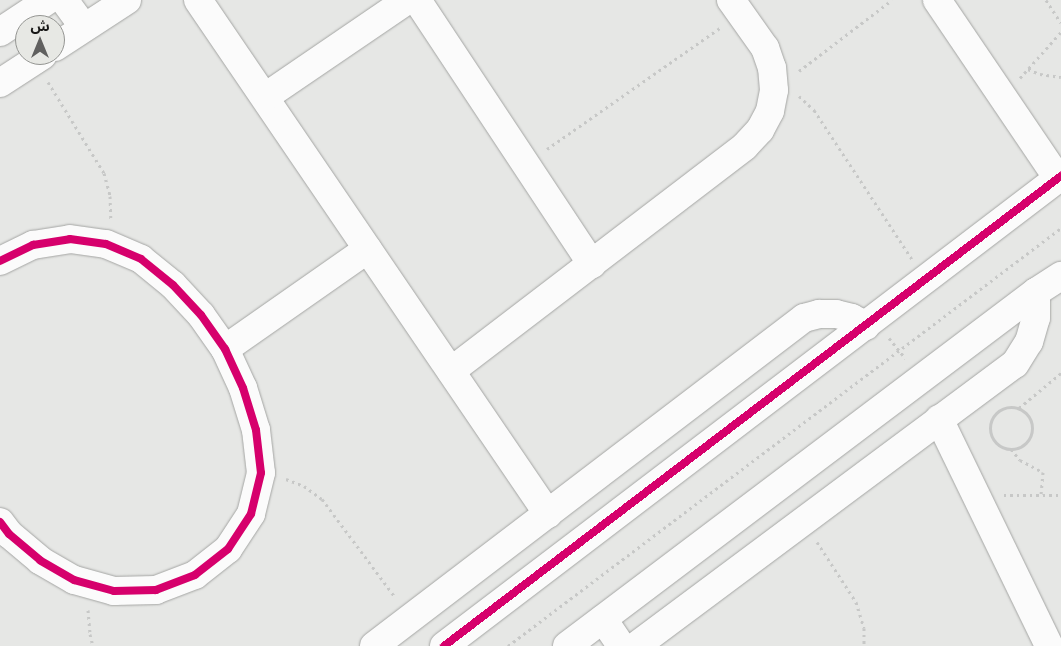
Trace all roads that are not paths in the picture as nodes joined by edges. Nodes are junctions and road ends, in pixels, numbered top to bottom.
1 (48, 0) edge
2 (64, 0) edge
3 (127, 0) edge
4 (198, 0) edge
5 (407, 0) edge
6 (417, 0) edge
7 (937, 0) edge
8 (736, 7) edge
9 (84, 28) junction
10 (0, 32) edge
11 (65, 40) edge
12 (27, 65) edge
13 (0, 83) edge
14 (265, 97) junction
15 (1059, 177) edge
16 (368, 249) junction
17 (0, 261) edge
18 (592, 264) junction
19 (1061, 276) edge
20 (1036, 292) junction
21 (870, 323) junction
22 (224, 349) junction
23 (451, 371) junction
24 (939, 419) junction
25 (764, 497) junction
26 (548, 514) junction
27 (0, 522) edge
28 (796, 526) junction
29 (603, 619) junction
30 (374, 646) edge
31 (444, 646) edge
32 (567, 646) edge
33 (621, 646) edge
34 (636, 646) edge
35 (1049, 646) edge

1 - 10 street
2 - 9 street
3 - 9 street
4 - 14 street
5 - 14 street
6 - 18 street
7 - 15 street
8 - 18 street
9 - 11 street
12 - 13 street
14 - 16 street
15 - 21 street
16 - 22 street
16 - 23 street
17 - 22 street
18 - 23 street
19 - 20 street
20 - 24 street
20 - 25 street
21 - 26 street
21 - 31 street
22 - 27 street
23 - 26 street
24 - 28 street
24 - 35 street
25 - 28 street
25 - 29 street
26 - 30 street
28 - 34 street
29 - 32 street
29 - 33 street

